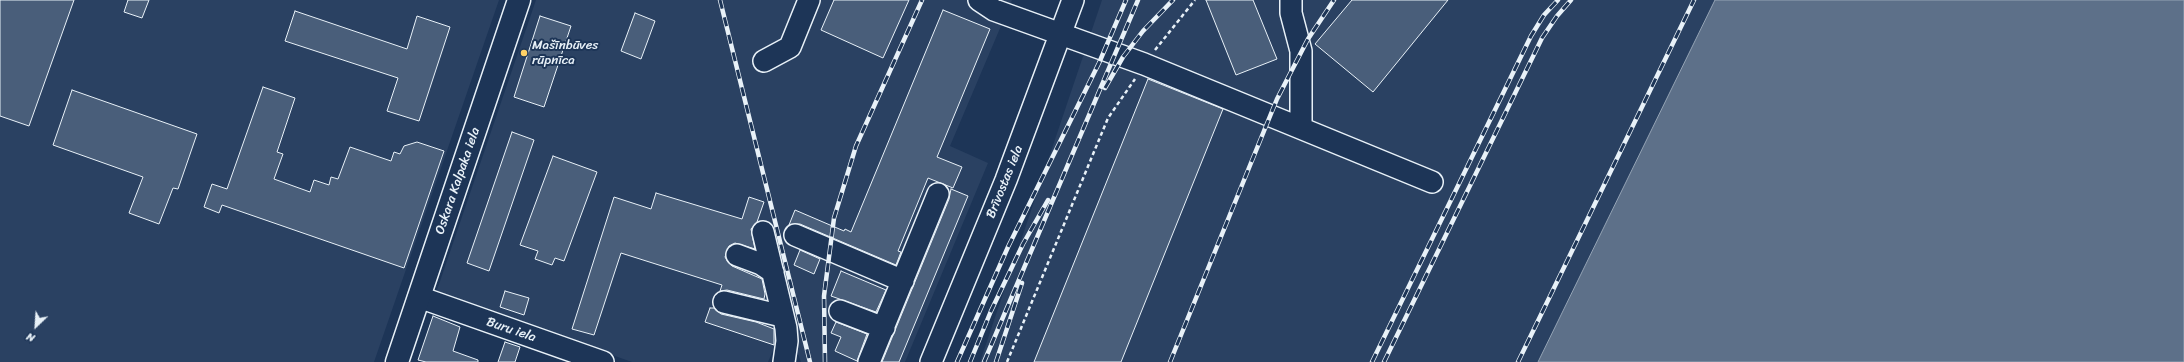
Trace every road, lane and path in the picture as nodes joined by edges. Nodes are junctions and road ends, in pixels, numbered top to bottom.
1 (519, 0) edge
2 (809, 0) edge
3 (1073, 0) edge
4 (1195, 0) edge
5 (1291, 0) edge
6 (989, 3) edge
7 (1060, 35) junction
8 (764, 61) dead end
9 (1144, 64) junction
10 (1300, 128) junction
11 (1432, 182) dead end
12 (938, 194) dead end
13 (763, 232) dead end
14 (795, 235) dead end
15 (737, 255) dead end
16 (773, 272) junction
17 (903, 281) junction
18 (419, 297) junction
19 (724, 302) dead end
20 (840, 311) dead end
21 (782, 316) junction
22 (884, 328) junction
23 (396, 362) edge
24 (603, 362) edge
25 (784, 362) edge
26 (870, 362) edge
27 (931, 362) edge
28 (1007, 362) edge

1 - 18 main road, Oskara Kalpaka iela
2 - 8 street
3 - 7 street, Brīvostas iela
4 - 9 path
5 - 10 street
6 - 7 street
7 - 9 street
7 - 27 street, Brīvostas iela
9 - 10 street
9 - 28 path
10 - 11 street
12 - 17 street
13 - 16 street
14 - 17 street
15 - 16 street
16 - 21 street
17 - 22 street
18 - 23 main road, Oskara Kalpaka iela
18 - 24 street, Buru iela
19 - 21 street
20 - 22 street
21 - 25 street
22 - 26 street

